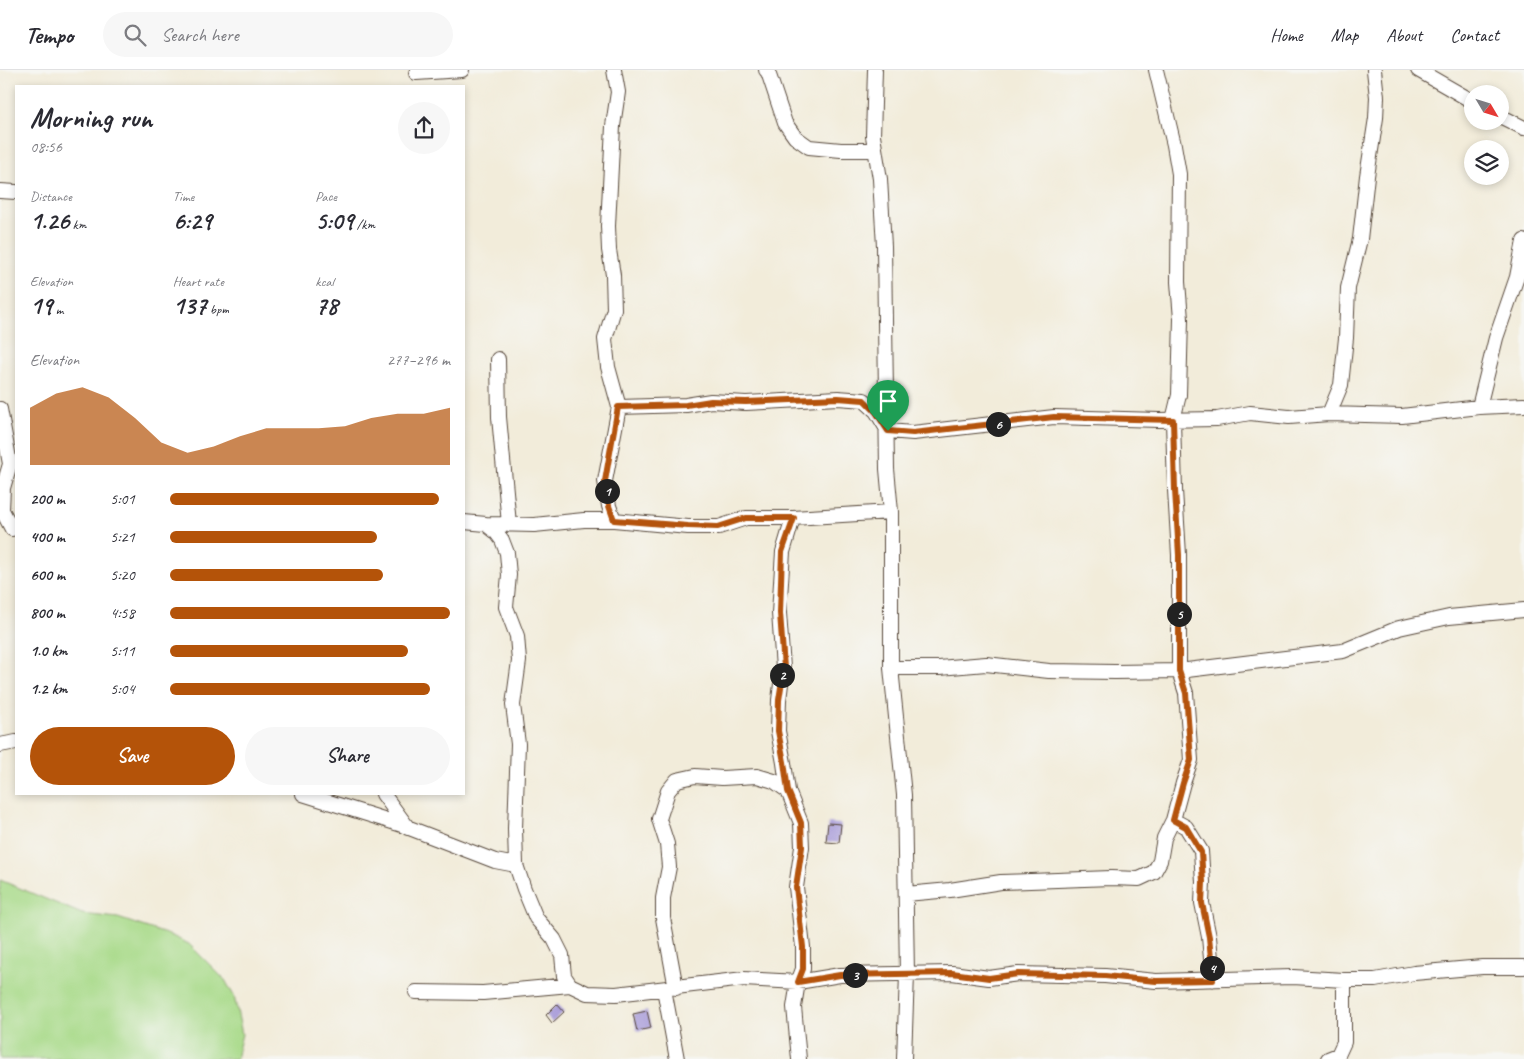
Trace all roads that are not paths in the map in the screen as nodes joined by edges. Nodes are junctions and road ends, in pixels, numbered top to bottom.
1 (462, 70) edge
2 (614, 70) edge
3 (766, 70) edge
4 (875, 70) edge
5 (1156, 70) edge
6 (1374, 70) edge
7 (1418, 70) edge
8 (415, 76) edge
9 (1464, 96) edge
10 (1509, 120) edge
11 (1524, 128) edge
12 (875, 150) junction
13 (0, 192) edge
14 (15, 192) edge
15 (1524, 241) edge
16 (498, 359) dead end
17 (1524, 405) edge
18 (618, 407) junction
19 (1479, 407) junction
20 (0, 409) edge
21 (1329, 414) junction
22 (1173, 420) junction
23 (888, 431) junction
24 (891, 512) junction
25 (794, 518) junction
26 (614, 520) junction
27 (465, 522) edge
28 (486, 524) junction
29 (509, 524) junction
30 (9, 530) edge
31 (1524, 610) edge
32 (891, 668) junction
33 (1179, 671) junction
34 (15, 742) edge
35 (0, 745) edge
36 (788, 791) junction
37 (306, 795) edge
38 (384, 795) edge
39 (1173, 820) junction
40 (408, 828) junction
41 (516, 865) junction
42 (906, 894) junction
43 (1524, 968) edge
44 (907, 974) junction
45 (1213, 980) junction
46 (1344, 980) junction
47 (798, 982) junction
48 (570, 985) junction
49 (670, 988) junction
50 (416, 992) dead end
51 (1335, 1058) edge
52 (677, 1059) edge
53 (799, 1059) edge
54 (904, 1059) edge

1 - 8 street
2 - 18 street
3 - 12 street
4 - 12 street
5 - 22 street
6 - 21 street
7 - 9 street
10 - 11 street
12 - 23 street
13 - 14 street
15 - 19 street
16 - 29 street
17 - 19 street
18 - 23 street
18 - 26 street
19 - 21 street
20 - 30 street
21 - 22 street
22 - 23 street
22 - 33 street
23 - 24 street
24 - 25 street
24 - 32 street
25 - 26 street
25 - 36 street
26 - 29 street
27 - 28 street
28 - 29 street
28 - 41 street
31 - 33 street
32 - 33 street
32 - 42 street
33 - 39 street
34 - 35 street
36 - 47 street
36 - 49 street
37 - 40 street
38 - 40 street
39 - 42 street
39 - 45 street
40 - 41 street
41 - 48 street
42 - 44 street
43 - 46 street
44 - 45 street
44 - 47 street
44 - 54 street
45 - 46 street
46 - 51 street
47 - 49 street
47 - 53 street
48 - 49 street
48 - 50 street
49 - 52 street

